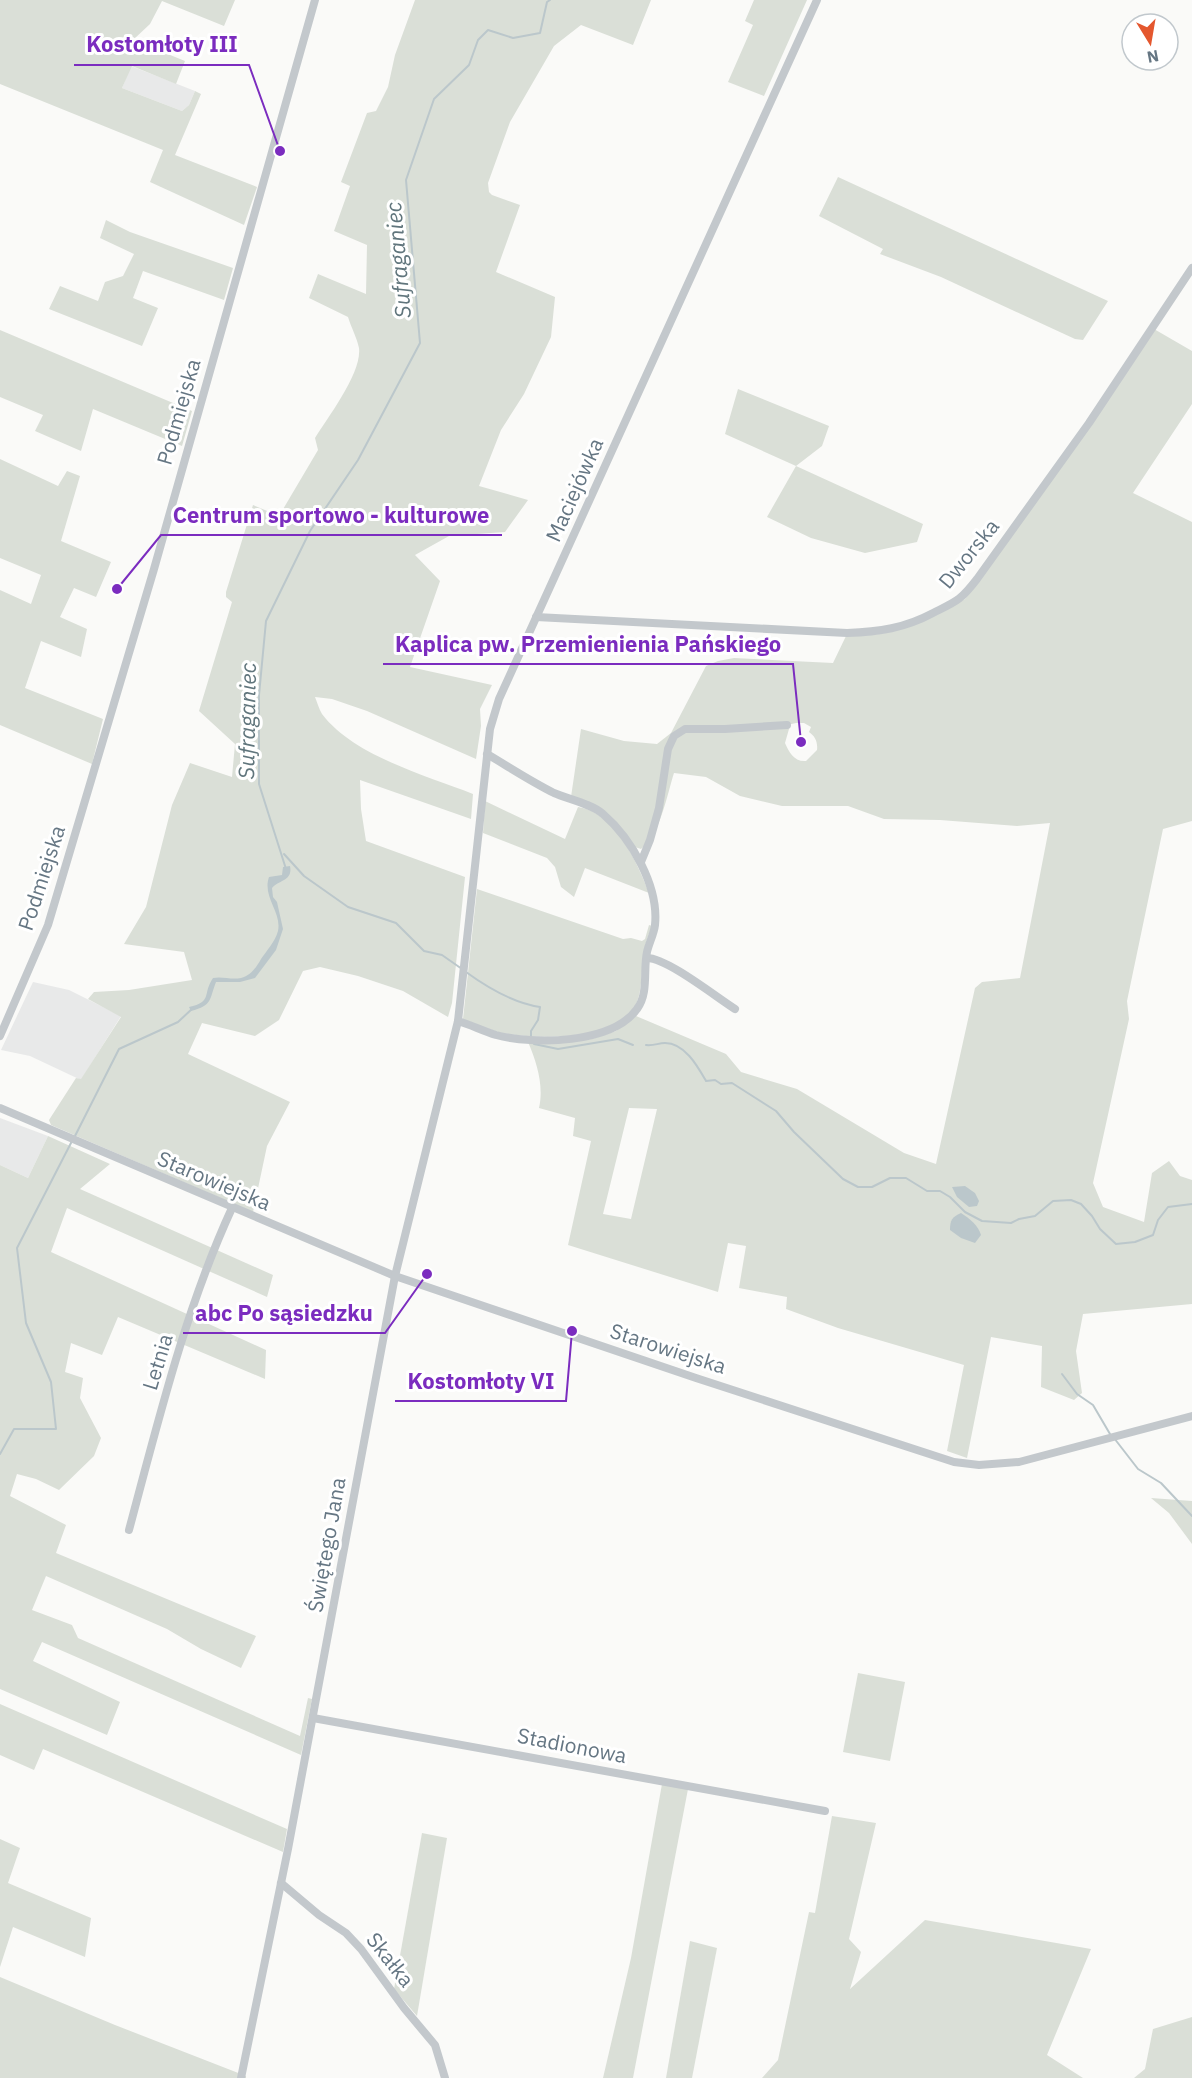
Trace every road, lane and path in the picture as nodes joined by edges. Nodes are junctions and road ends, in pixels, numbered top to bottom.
1 (315, 0) edge
2 (817, 0) edge
3 (1192, 268) edge
4 (536, 617) junction
5 (787, 725) dead end
6 (487, 754) junction
7 (641, 862) junction
8 (647, 958) junction
9 (735, 1009) dead end
10 (458, 1021) junction
11 (0, 1036) edge
12 (0, 1108) edge
13 (232, 1208) junction
14 (395, 1276) junction
15 (1192, 1416) edge
16 (129, 1530) dead end
17 (313, 1718) junction
18 (825, 1812) dead end
19 (281, 1883) junction
20 (241, 2078) edge
21 (445, 2078) edge

1 - 11 street, Podmiejska
2 - 4 street, Maciejówka
3 - 4 street, Dworska
4 - 6 street, Maciejówka
5 - 7 street
6 - 7 street
6 - 10 street, Maciejówka
7 - 8 street
8 - 9 street
8 - 10 street
10 - 14 street, Świętego Jana
12 - 13 street, Starowiejska
13 - 14 street, Starowiejska
13 - 16 street, Letnia
14 - 15 street, Starowiejska
14 - 17 street, Świętego Jana
17 - 18 street, Stadionowa
17 - 19 street, Świętego Jana
19 - 20 street, Świętego Jana
19 - 21 street, Skałka

